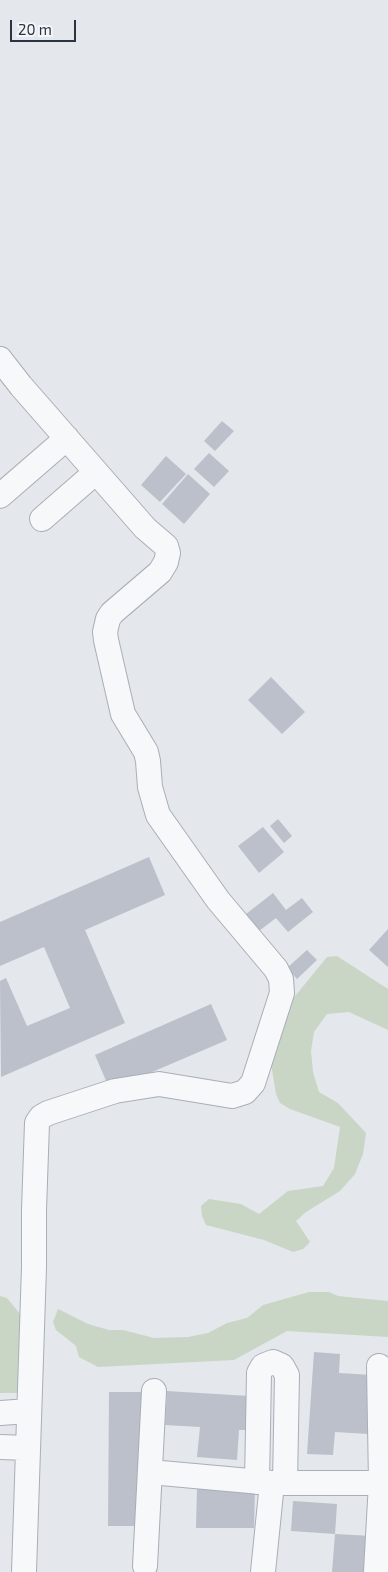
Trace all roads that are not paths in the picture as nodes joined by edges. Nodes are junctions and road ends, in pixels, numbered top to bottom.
1 (4, 371) edge
2 (67, 438) junction
3 (96, 472) junction
4 (0, 496) edge
5 (42, 519) dead end
6 (379, 1366) dead end
7 (154, 1391) dead end
8 (29, 1411) junction
9 (0, 1413) edge
10 (0, 1447) edge
11 (28, 1448) junction
12 (150, 1472) junction
13 (271, 1483) junction
14 (384, 1484) edge
15 (145, 1566) dead end
16 (24, 1572) edge
17 (263, 1572) edge
18 (376, 1572) edge

1 - 2 street
2 - 3 street
2 - 4 street
3 - 5 street
3 - 8 street
6 - 14 street
7 - 12 street
8 - 9 street
8 - 11 street
10 - 11 street
11 - 16 street
12 - 13 street
12 - 15 street
13 - 14 street
13 - 17 street
14 - 18 street

